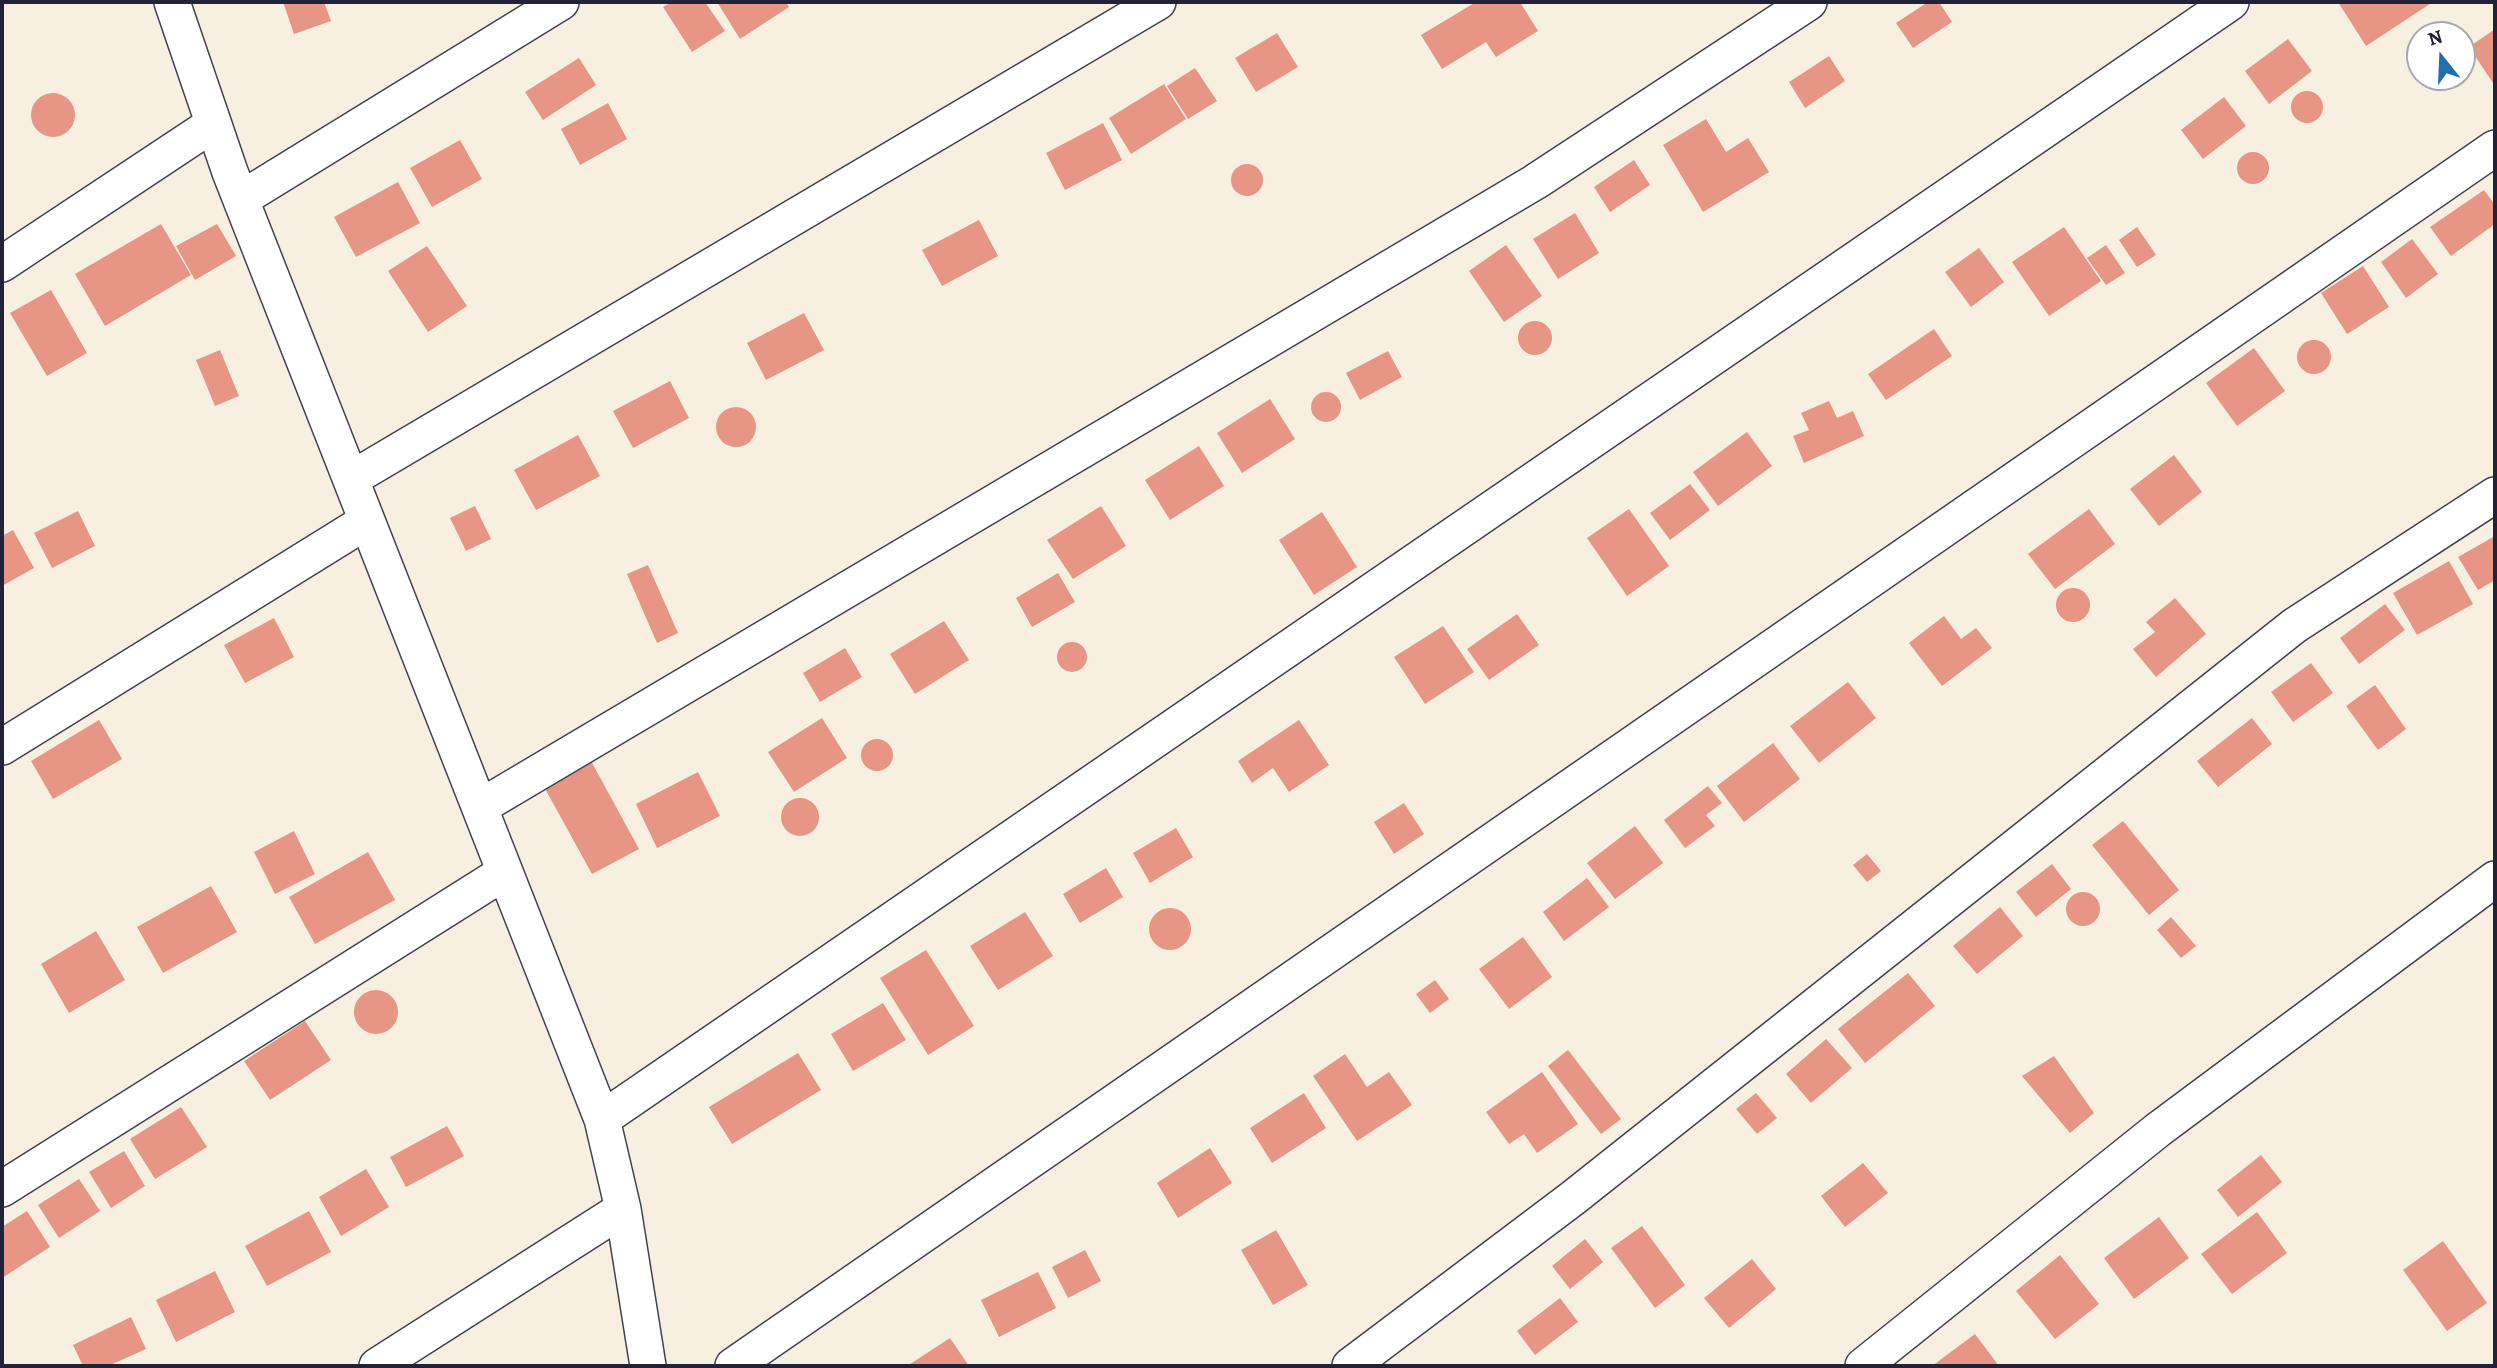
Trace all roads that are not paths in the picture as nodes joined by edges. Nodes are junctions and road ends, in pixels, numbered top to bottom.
1 (172, 2) edge
2 (561, 2) edge
3 (1158, 2) edge
4 (1809, 2) edge
5 (2231, 2) edge
6 (213, 124) junction
7 (2495, 148) edge
8 (241, 199) junction
9 (2, 264) edge
10 (351, 479) junction
11 (2495, 495) edge
12 (367, 521) junction
13 (2, 747) edge
14 (480, 807) junction
15 (505, 873) junction
16 (2495, 879) edge
17 (602, 1119) junction
18 (2, 1189) edge
19 (623, 1209) junction
20 (377, 1366) edge
21 (648, 1366) edge
22 (733, 1366) edge
23 (1350, 1366) edge
24 (1863, 1366) edge

1 - 6 street
2 - 8 street
3 - 10 street
4 - 14 street
5 - 17 street
6 - 8 street
6 - 9 street
7 - 22 street
8 - 10 street
10 - 12 street
11 - 23 street
12 - 13 street
12 - 14 street
14 - 15 street
15 - 17 street
15 - 18 street
16 - 24 street
17 - 19 street
19 - 20 street
19 - 21 street

